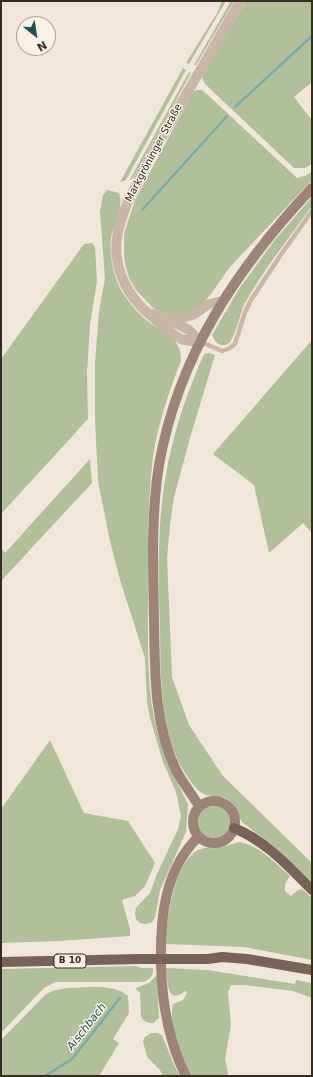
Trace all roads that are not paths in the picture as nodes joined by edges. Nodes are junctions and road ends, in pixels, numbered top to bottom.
1 (240, 1) edge
2 (312, 188) edge
3 (312, 211) edge
4 (222, 301) junction
5 (146, 311) junction
6 (168, 319) junction
7 (199, 341) junction
8 (200, 806) junction
9 (234, 828) junction
10 (198, 836) junction
11 (312, 890) edge
12 (208, 959) junction
13 (1, 962) edge
14 (312, 970) edge
15 (312, 976) edge
16 (186, 1076) edge

1 - 5 street, Markgröninger Straße
2 - 4 main road
3 - 7 lane
4 - 6 street
4 - 7 main road
5 - 6 street, Markgröninger Straße
5 - 7 street, Markgröninger Straße
6 - 7 street, Markgröninger Straße
7 - 8 main road
8 - 9 main road
8 - 10 main road
9 - 10 main road
9 - 11 main road
10 - 16 main road
12 - 13 main road, B 10, bridge
12 - 14 main road, B 10
12 - 15 main road, B 10

